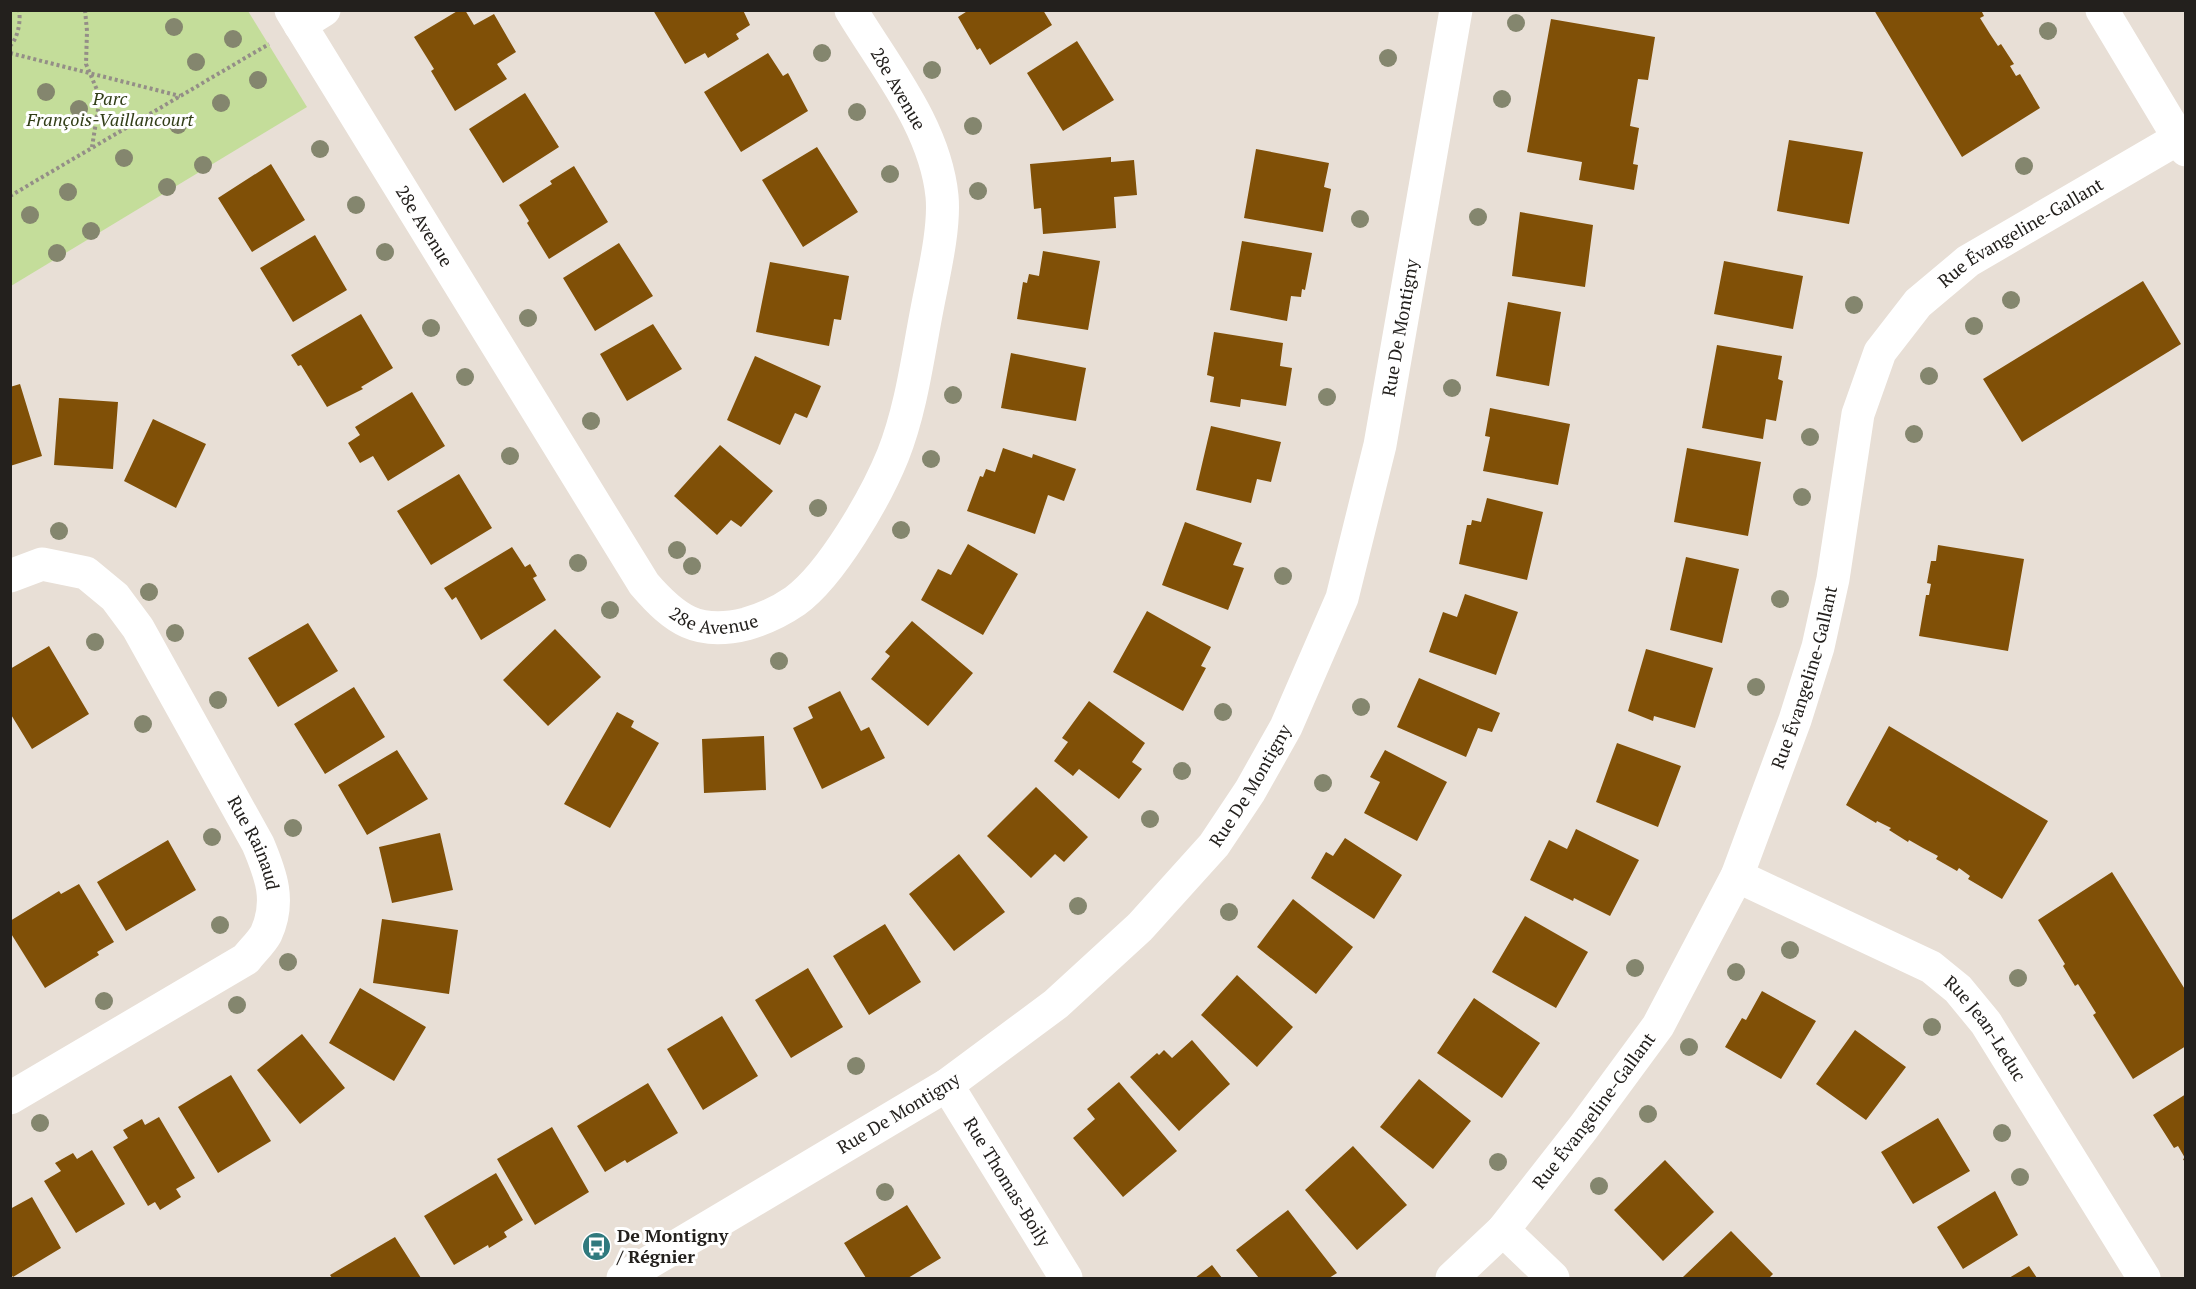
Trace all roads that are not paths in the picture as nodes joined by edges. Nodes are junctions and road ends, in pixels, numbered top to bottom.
1 (851, 10) edge
2 (1456, 10) edge
3 (2102, 10) edge
4 (305, 15) edge
5 (2182, 144) edge
6 (10, 576) edge
7 (1737, 876) junction
8 (947, 1085) junction
9 (10, 1098) edge
10 (1503, 1230) junction
11 (623, 1278) edge
12 (1066, 1278) edge
13 (1452, 1278) edge
14 (1553, 1278) edge
15 (2144, 1278) edge

1 - 4 street, 28e Avenue
2 - 8 street, Rue De Montigny
3 - 5 street
5 - 7 street, Rue Évangeline-Gallant
6 - 9 street, Rue Rainaud
7 - 10 street, Rue Évangeline-Gallant
7 - 15 street, Rue Jean-Leduc
8 - 11 street, Rue De Montigny
8 - 12 street, Rue Thomas-Boily
10 - 13 street, Rue Évangeline-Gallant
10 - 14 street

